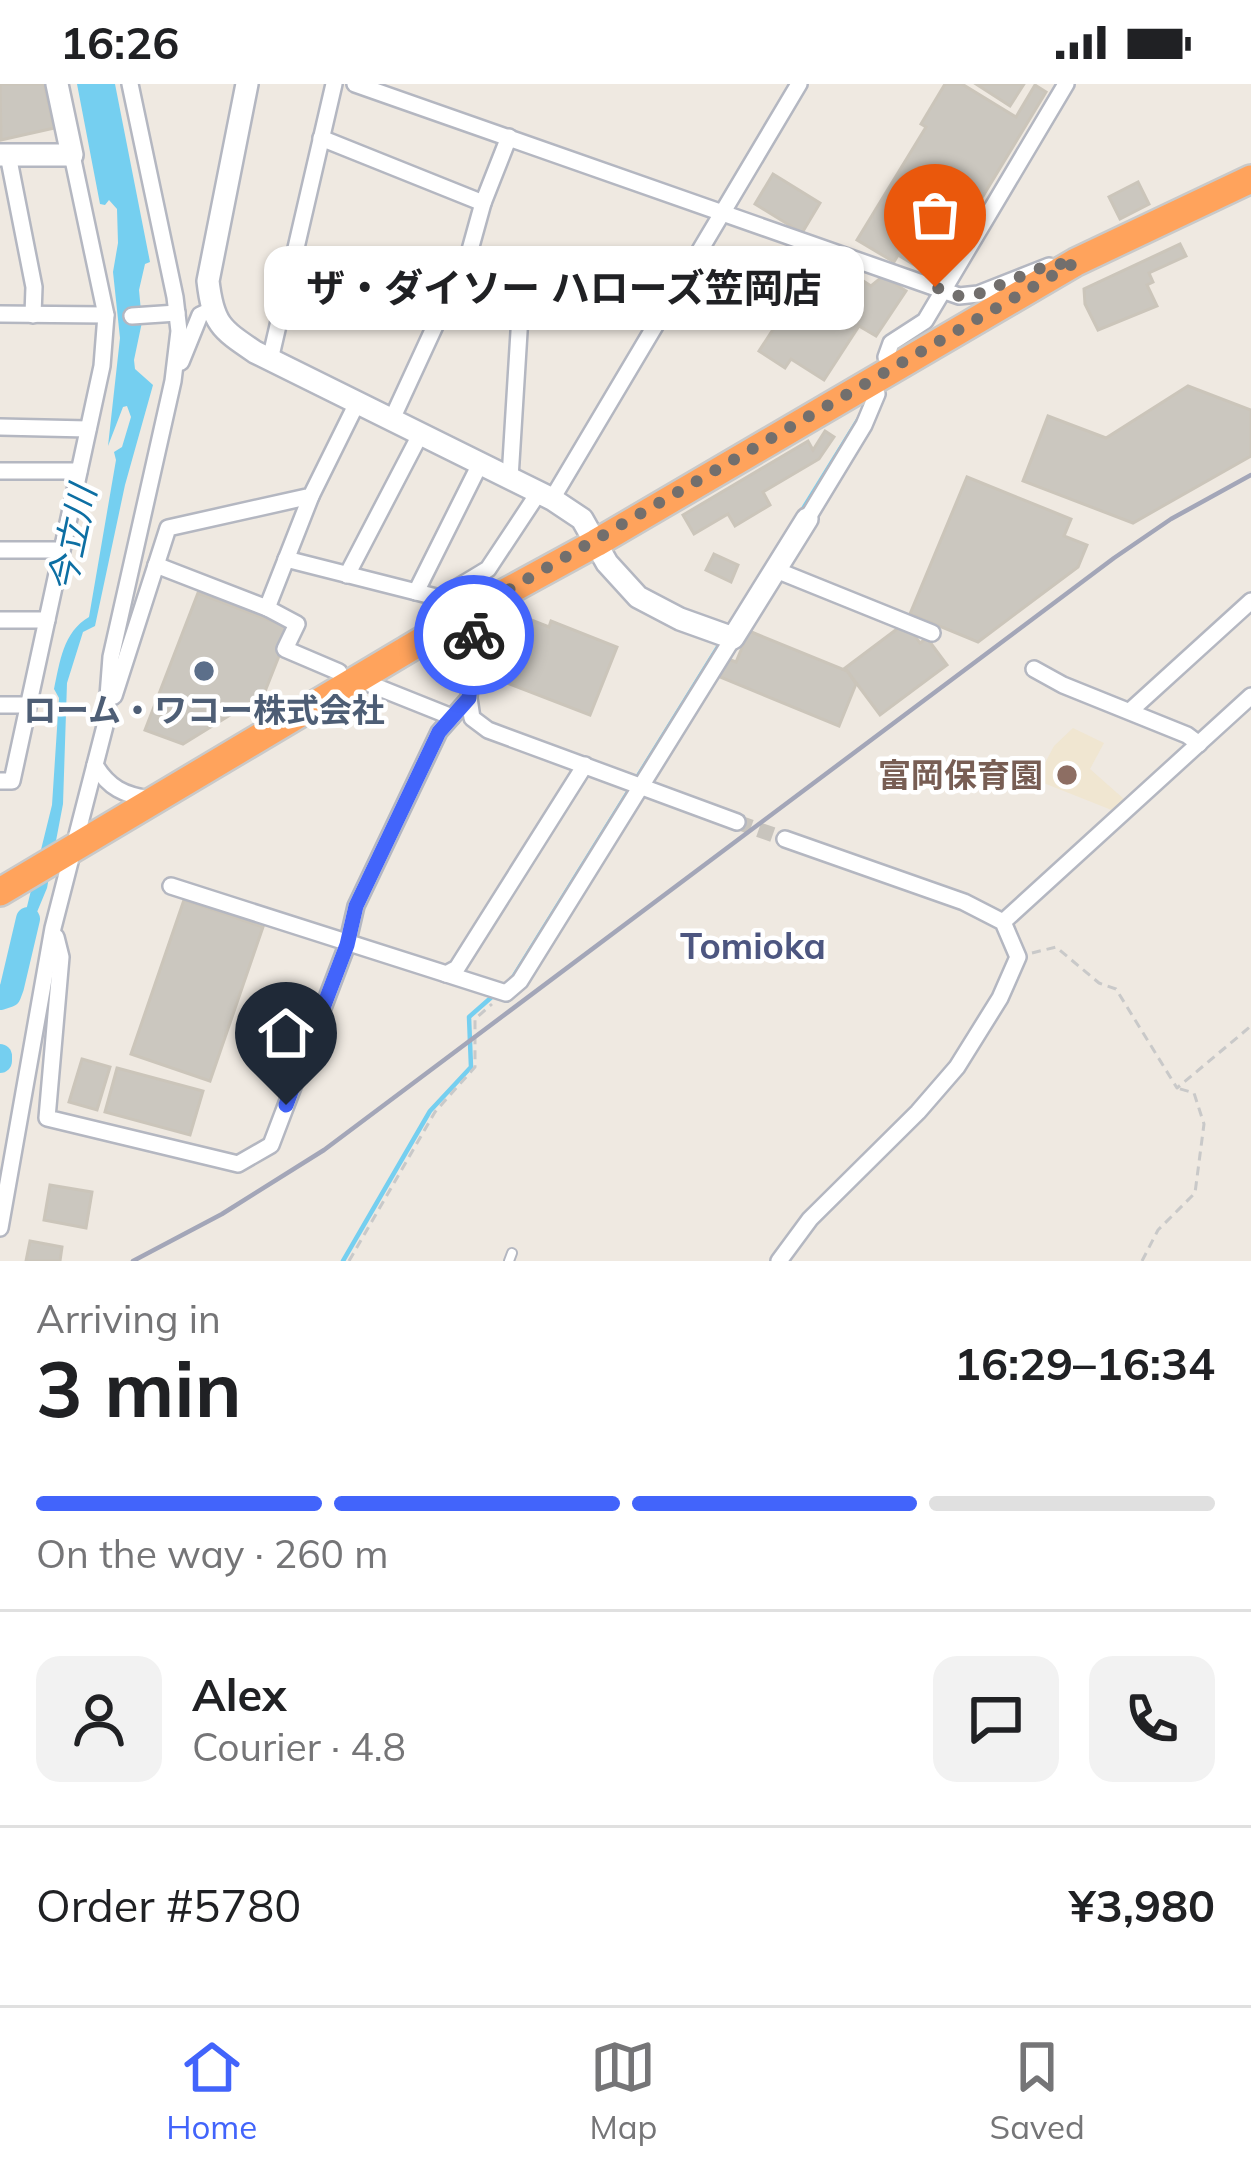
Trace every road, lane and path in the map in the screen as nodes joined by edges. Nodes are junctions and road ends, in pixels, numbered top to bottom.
1 (57, 84) edge
2 (130, 84) edge
3 (247, 84) edge
4 (334, 84) edge
5 (356, 84) edge
6 (799, 84) edge
7 (1066, 84) edge
8 (509, 137) junction
9 (321, 139) junction
10 (71, 154) junction
11 (4, 155) edge
12 (1251, 179) edge
13 (483, 203) junction
14 (724, 212) junction
15 (1076, 262) junction
16 (523, 267) dead end
17 (940, 289) junction
18 (211, 310) junction
19 (173, 313) junction
20 (0, 314) edge
21 (33, 315) junction
22 (106, 315) junction
23 (132, 316) dead end
24 (886, 357) dead end
25 (270, 360) junction
26 (173, 381) junction
27 (877, 394) dead end
28 (356, 404) junction
29 (392, 419) junction
30 (0, 427) edge
31 (88, 429) junction
32 (421, 434) junction
33 (480, 464) junction
34 (0, 471) edge
35 (79, 471) junction
36 (511, 478) junction
37 (310, 496) junction
38 (546, 496) junction
39 (807, 518) joint
40 (596, 543) junction
41 (0, 550) edge
42 (62, 550) junction
43 (286, 560) junction
44 (156, 565) junction
45 (776, 570) junction
46 (347, 574) junction
47 (416, 592) junction
48 (1251, 602) edge
49 (267, 608) junction
50 (477, 608) junction
51 (0, 620) edge
52 (46, 620) junction
53 (932, 633) dead end
54 (733, 638) junction
55 (1034, 669) dead end
56 (340, 672) dead end
57 (372, 685) dead end
58 (1251, 697) edge
59 (469, 698) junction
60 (0, 705) edge
61 (28, 705) junction
62 (1130, 711) junction
63 (452, 717) junction
64 (106, 722) junction
65 (1199, 744) junction
66 (95, 765) junction
67 (585, 765) junction
68 (0, 781) edge
69 (635, 783) junction
70 (155, 800) junction
71 (737, 822) tunnel mouth
72 (785, 839) tunnel mouth
73 (73, 849) junction
74 (171, 886) dead end
75 (0, 892) edge
76 (1003, 922) junction
77 (53, 928) junction
78 (347, 945) junction
79 (1018, 957) junction
80 (446, 974) junction
81 (502, 992) junction
82 (1251, 1026) edge
83 (1178, 1088) junction
84 (0, 1228) edge
85 (349, 1261) edge
86 (779, 1261) edge
87 (1142, 1261) edge

1 - 10 street
2 - 19 street
3 - 18 street
4 - 9 street
5 - 8 street
6 - 14 street
7 - 17 street
8 - 13 street
8 - 14 street
9 - 13 street
9 - 25 street
10 - 11 street
10 - 22 street
11 - 21 street
12 - 15 highway
13 - 29 street
14 - 17 street
14 - 38 street
15 - 17 street
15 - 40 highway
16 - 36 street
17 - 24 street
18 - 25 street
18 - 26 street
19 - 23 street
19 - 26 street
20 - 21 street
21 - 22 street
22 - 31 street
25 - 28 street
26 - 64 street
27 - 39 street
28 - 29 street
28 - 37 street
29 - 32 street
30 - 31 street
31 - 35 street
32 - 33 street
32 - 46 street
33 - 36 street
33 - 47 street
34 - 35 street
35 - 42 street
36 - 38 street
37 - 43 street
37 - 44 street
38 - 40 street
38 - 47 street
39 - 45 street
40 - 50 highway
40 - 54 street
41 - 42 street
42 - 52 street
43 - 46 street
43 - 49 street
44 - 49 street
44 - 64 street
45 - 53 street
45 - 54 street
46 - 47 street
48 - 62 street
49 - 56 street
50 - 59 street
50 - 70 highway
51 - 52 street
52 - 61 street
54 - 69 street
55 - 62 street
57 - 63 street
58 - 65 street
59 - 63 street
59 - 67 street
60 - 61 street
61 - 68 street
62 - 65 street
63 - 78 street
64 - 66 street
65 - 76 street
66 - 70 street
66 - 73 street
67 - 69 street
67 - 80 street
69 - 71 street
69 - 81 street
70 - 73 highway
72 - 76 street
73 - 75 highway
73 - 77 street
74 - 78 street
76 - 79 street
77 - 78 street
77 - 84 street
78 - 80 street
79 - 83 path
79 - 86 street
80 - 81 street
81 - 85 path
82 - 83 path
83 - 87 path

